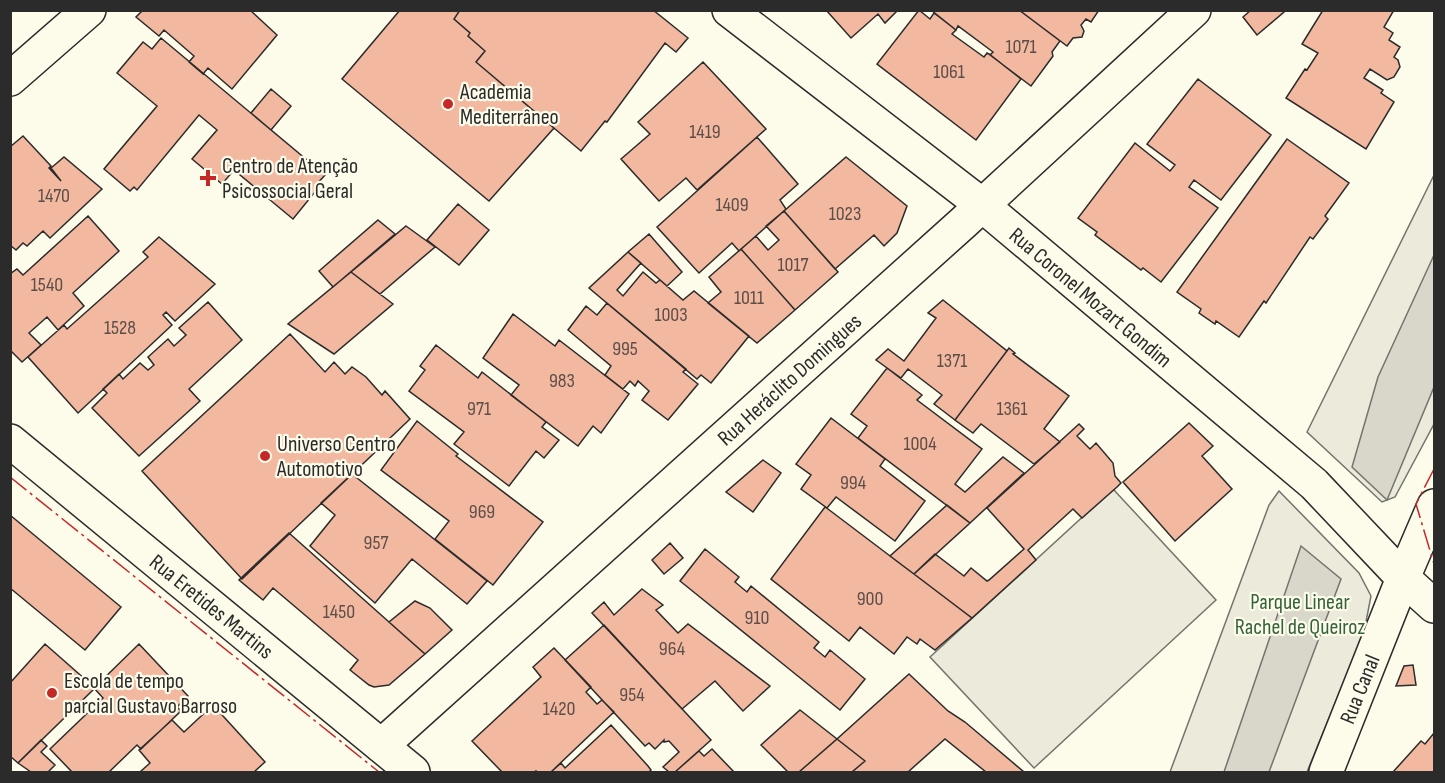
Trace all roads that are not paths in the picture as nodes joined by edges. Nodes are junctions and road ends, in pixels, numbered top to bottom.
1 (88, 10) edge
2 (729, 10) edge
3 (1194, 10) edge
4 (10, 79) edge
5 (982, 206) junction
6 (10, 441) edge
7 (1434, 506) edge
8 (1403, 578) junction
9 (1434, 606) edge
10 (381, 746) junction
11 (413, 772) edge
12 (1326, 772) edge

1 - 4 street
2 - 5 street, Rua Coronel Mozart Gondim
3 - 5 street, Rua Heráclito Domingues
5 - 8 street, Rua Coronel Mozart Gondim
5 - 10 street, Rua Heráclito Domingues
6 - 10 street, Rua Eretides Martins
7 - 8 street, Rua Canal
8 - 9 street, Rua Coronel Mozart Gondim
8 - 12 street, Rua Canal
10 - 11 street, Rua Eretides Martins

